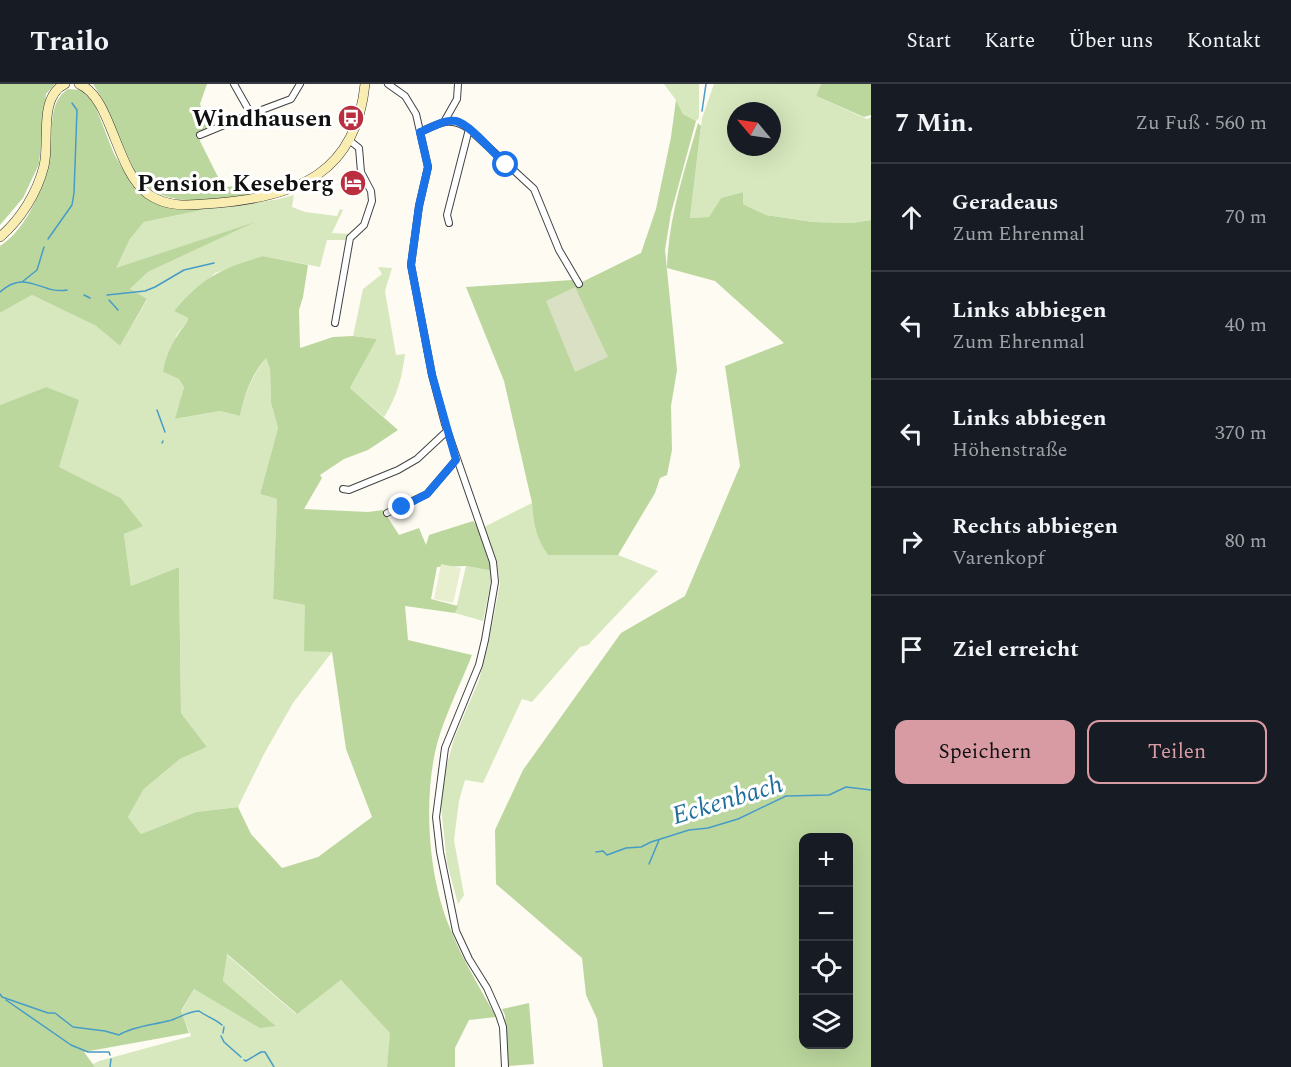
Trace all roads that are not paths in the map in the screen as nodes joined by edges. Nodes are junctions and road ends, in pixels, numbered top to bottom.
1 (65, 84) edge
2 (79, 84) edge
3 (234, 84) edge
4 (300, 84) edge
5 (365, 84) edge
6 (388, 84) edge
7 (458, 84) edge
8 (251, 114) junction
9 (444, 122) junction
10 (469, 129) junction
11 (420, 132) junction
12 (200, 135) dead end
13 (349, 140) junction
14 (449, 223) dead end
15 (0, 237) edge
16 (579, 284) dead end
17 (334, 323) dead end
18 (447, 431) junction
19 (456, 460) junction
20 (343, 489) dead end
21 (387, 513) dead end
22 (505, 1067) edge

1 - 15 main road
2 - 13 main road
3 - 8 street
4 - 8 street
5 - 13 main road
6 - 11 street
7 - 9 street
8 - 12 street
9 - 10 street
9 - 11 street
10 - 14 street
10 - 16 street
11 - 18 street
13 - 17 street
18 - 19 street
18 - 20 street
19 - 21 street
19 - 22 street

